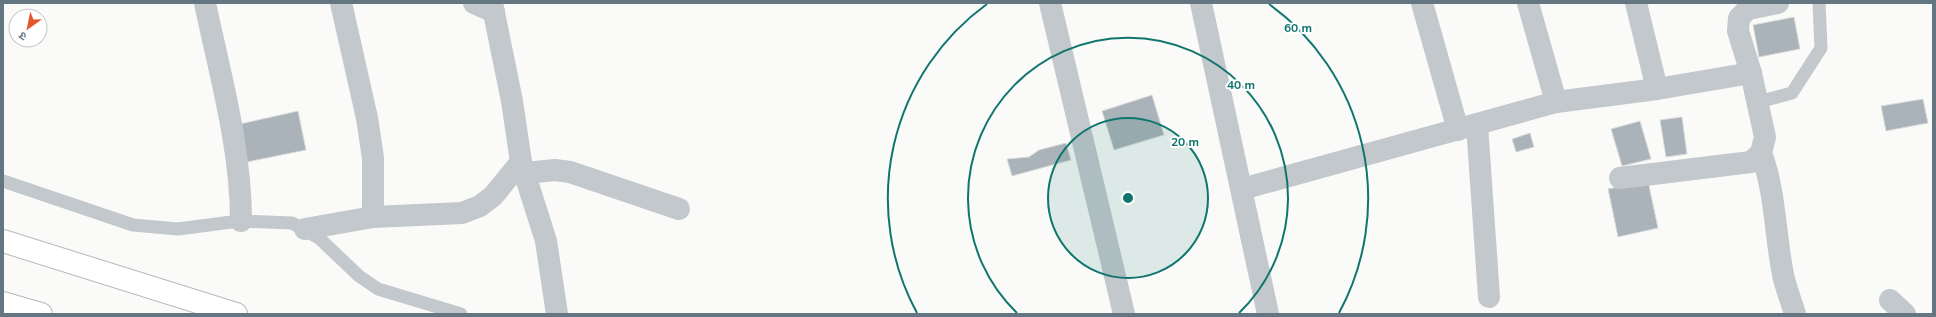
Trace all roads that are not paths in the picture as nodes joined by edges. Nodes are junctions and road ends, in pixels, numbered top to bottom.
1 (205, 3) edge
2 (341, 3) edge
3 (474, 3) edge
4 (1050, 3) edge
5 (1200, 3) edge
6 (1422, 3) edge
7 (1528, 3) edge
8 (1636, 3) edge
9 (1778, 3) edge
10 (1819, 3) edge
11 (1747, 6) edge
12 (493, 8) edge
13 (1751, 73) junction
14 (1657, 90) junction
15 (1556, 102) junction
16 (1758, 102) junction
17 (1468, 127) junction
18 (1761, 153) junction
19 (523, 168) junction
20 (1620, 178) dead end
21 (3, 181) edge
22 (1242, 189) junction
23 (679, 209) dead end
24 (373, 217) junction
25 (241, 221) junction
26 (305, 229) junction
27 (3, 241) edge
28 (1489, 297) dead end
29 (3, 302) edge
30 (41, 314) edge
31 (236, 314) edge
32 (461, 314) edge
33 (557, 314) edge
34 (1124, 314) edge
35 (1268, 314) edge
36 (1795, 314) edge

1 - 25 street
2 - 24 street
3 - 12 street
4 - 34 street
5 - 22 street
6 - 17 street
7 - 15 street
8 - 14 street
9 - 11 street
10 - 16 lane
11 - 13 street
12 - 19 street
13 - 14 street
13 - 16 street
14 - 15 street
15 - 17 street
16 - 18 street
17 - 22 street
17 - 28 street
18 - 20 street
18 - 36 street
19 - 23 street
19 - 24 street
19 - 33 street
21 - 25 lane
22 - 35 street
24 - 26 street
25 - 26 lane
26 - 32 lane
27 - 31 street
29 - 30 street

